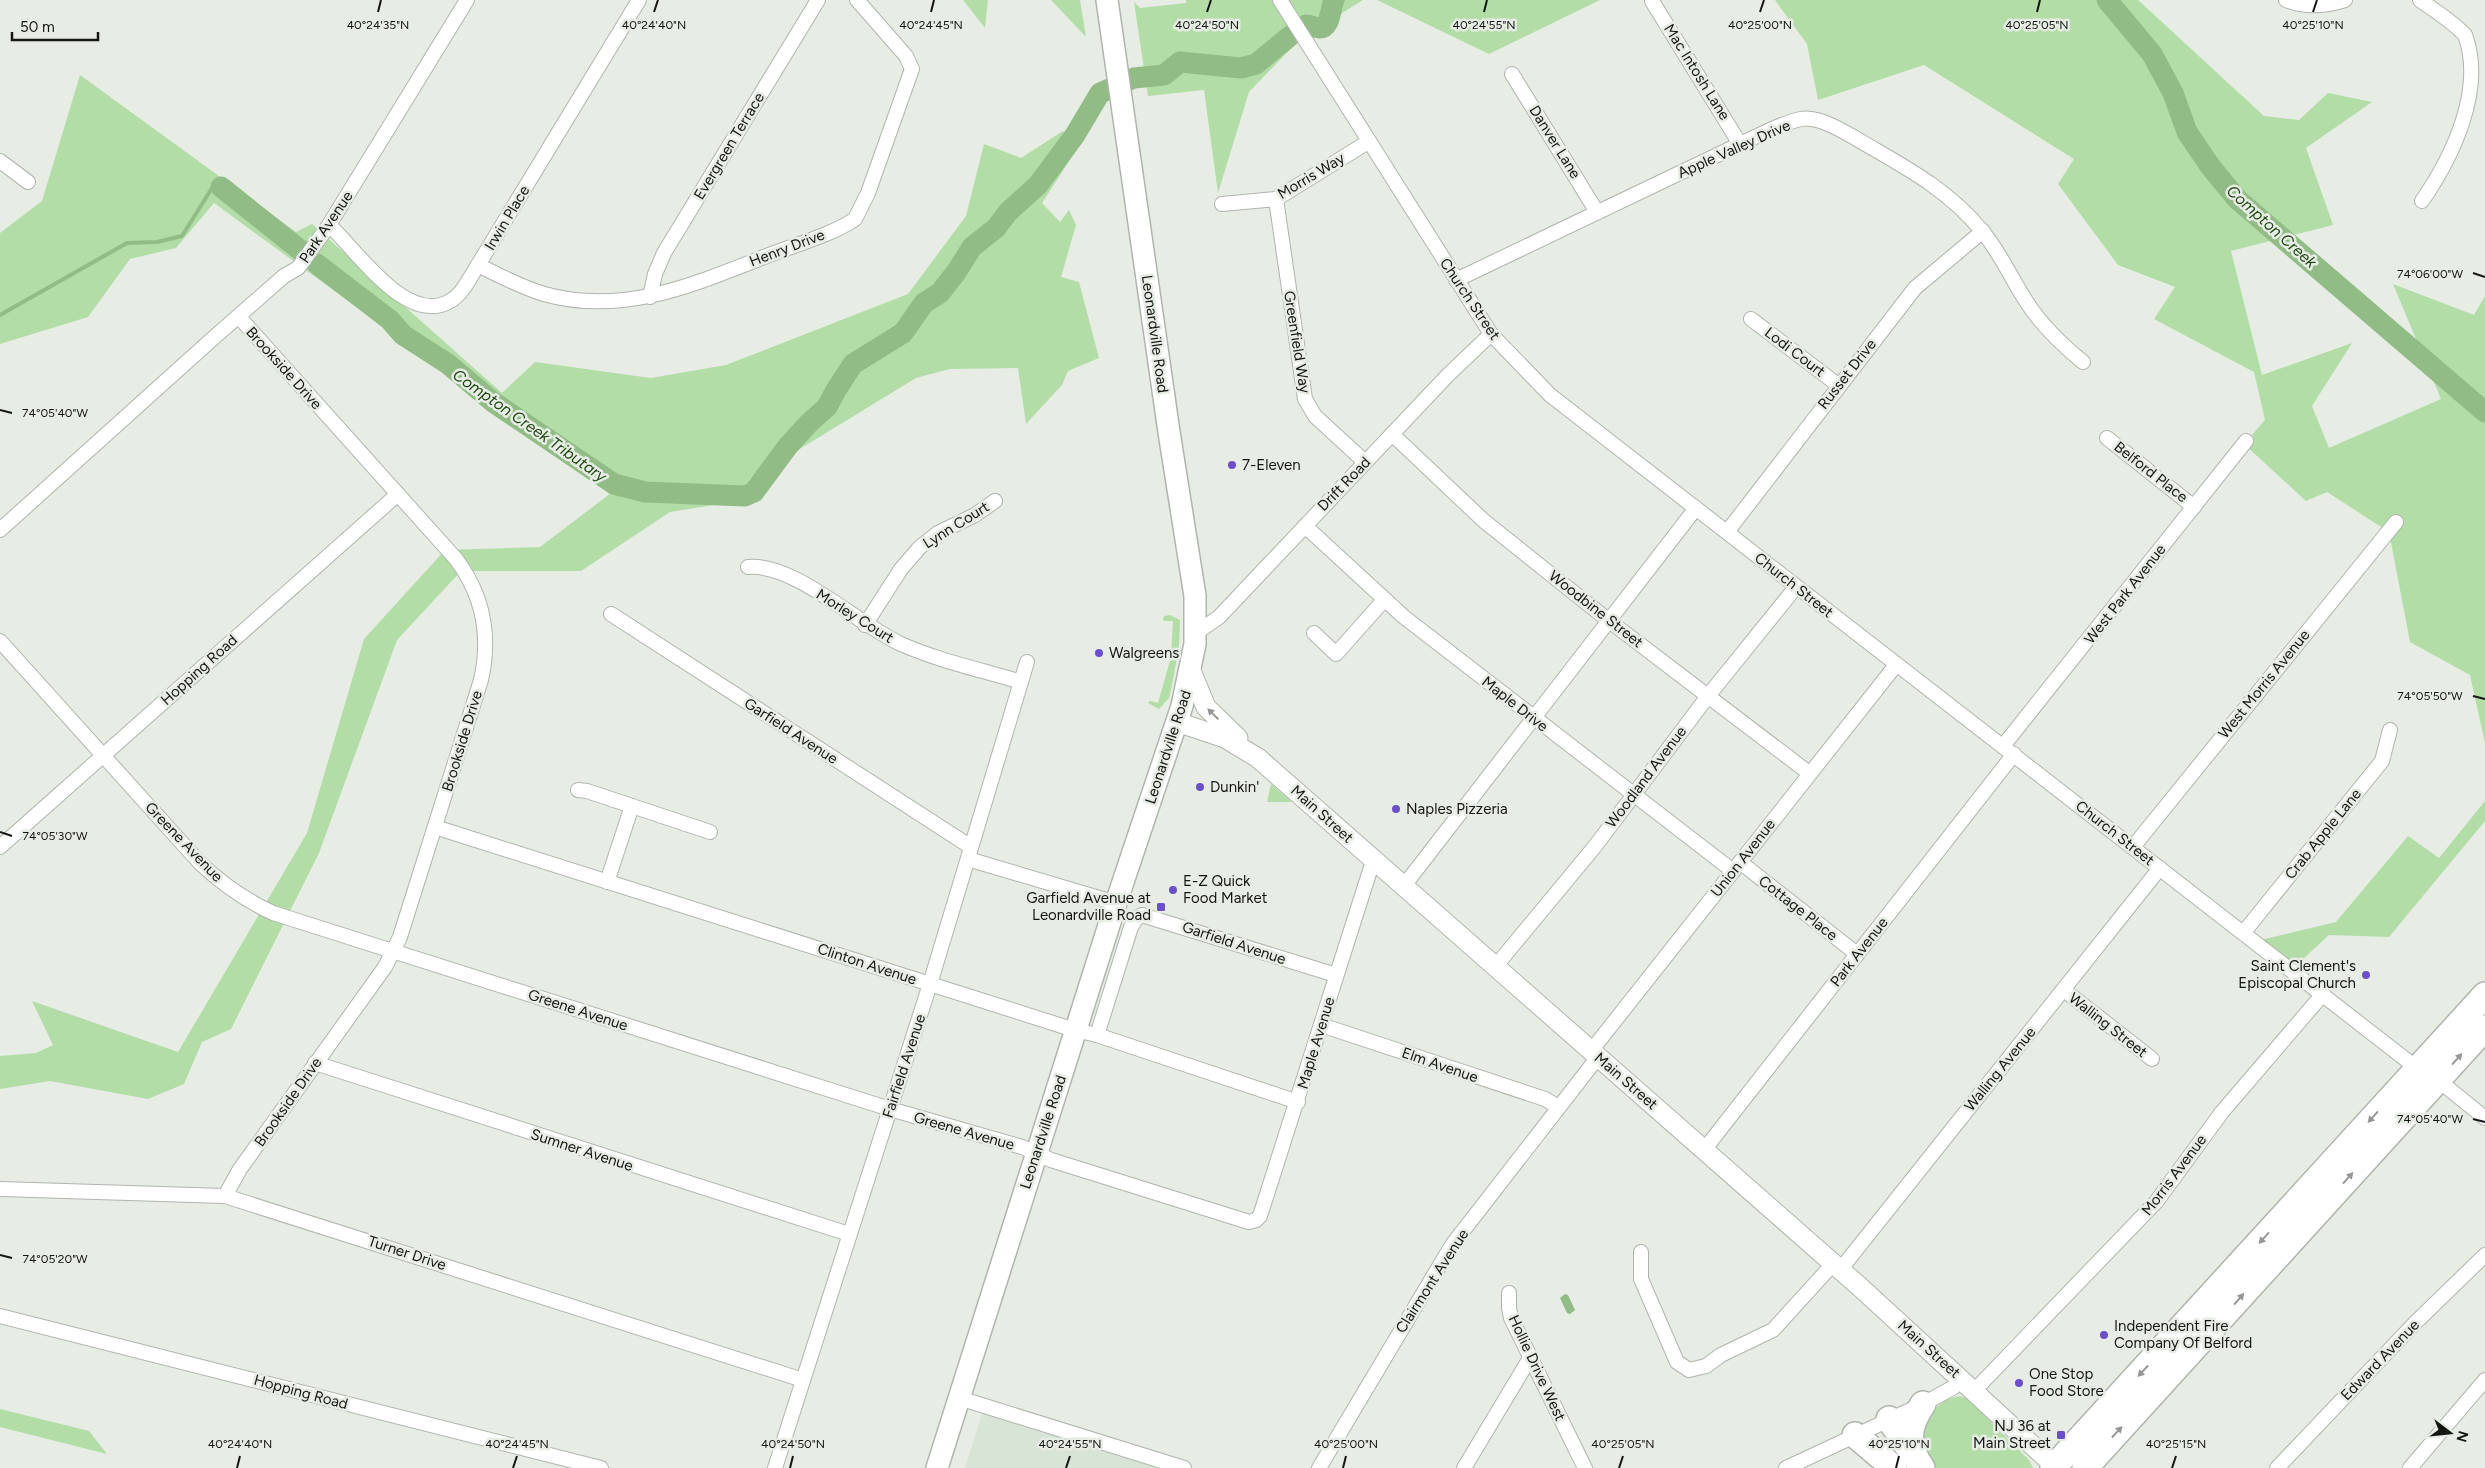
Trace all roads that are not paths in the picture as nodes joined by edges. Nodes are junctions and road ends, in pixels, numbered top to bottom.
1 (467, 0) edge
2 (640, 0) edge
3 (818, 0) edge
4 (856, 0) edge
5 (1107, 0) edge
6 (1280, 0) edge
7 (2286, 0) edge
8 (2345, 0) edge
9 (2420, 0) edge
10 (1652, 1) edge
11 (1512, 74) dead end
12 (2484, 88) edge
13 (2480, 112) dead end
14 (1368, 142) junction
15 (1740, 144) junction
16 (0, 161) edge
17 (28, 182) dead end
18 (1276, 199) junction
19 (2422, 200) dead end
20 (1222, 204) dead end
21 (1597, 212) junction
22 (329, 225) junction
23 (1983, 231) junction
24 (478, 265) junction
25 (1456, 280) junction
26 (650, 297) junction
27 (239, 317) junction
28 (1751, 319) dead end
29 (1491, 334) junction
30 (2083, 362) dead end
31 (1838, 385) junction
32 (1392, 434) junction
33 (2107, 438) dead end
34 (2246, 441) dead end
35 (1365, 462) junction
36 (398, 494) junction
37 (996, 501) dead end
38 (2194, 507) junction
39 (1696, 508) junction
40 (2396, 522) dead end
41 (1305, 526) junction
42 (0, 530) edge
43 (1727, 532) junction
44 (748, 566) dead end
45 (1796, 587) junction
46 (1384, 600) junction
47 (611, 614) dead end
48 (1608, 620) junction
49 (865, 625) junction
50 (1196, 633) junction
51 (1314, 633) dead end
52 (0, 641) edge
53 (1027, 662) dead end
54 (1896, 665) junction
55 (1191, 670) junction
56 (1021, 682) junction
57 (1708, 696) junction
58 (1533, 718) junction
59 (1177, 722) junction
60 (2390, 730) dead end
61 (2009, 750) junction
62 (103, 756) junction
63 (1258, 758) junction
64 (1809, 773) junction
65 (578, 790) dead end
66 (1633, 795) junction
67 (632, 806) junction
68 (435, 827) junction
69 (710, 832) dead end
70 (0, 847) edge
71 (2133, 847) junction
72 (970, 853) junction
73 (1374, 860) junction
74 (1736, 867) junction
75 (2160, 868) junction
76 (607, 882) junction
77 (1403, 887) junction
78 (1116, 902) junction
79 (2244, 932) junction
80 (393, 952) junction
81 (1857, 954) junction
82 (1495, 967) junction
83 (1336, 975) junction
84 (930, 984) junction
85 (2064, 990) junction
86 (2323, 994) junction
87 (2485, 995) edge
88 (1321, 1025) junction
89 (2485, 1028) edge
90 (1075, 1030) junction
91 (1097, 1035) junction
92 (1594, 1054) junction
93 (2152, 1060) dead end
94 (315, 1063) junction
95 (2428, 1075) junction
96 (1298, 1102) junction
97 (1558, 1107) junction
98 (890, 1109) junction
99 (2485, 1118) edge
100 (1704, 1150) junction
101 (1036, 1153) junction
102 (0, 1189) edge
103 (225, 1196) junction
104 (1253, 1222) joint
105 (849, 1234) junction
106 (1640, 1252) dead end
107 (2485, 1255) edge
108 (1836, 1267) junction
109 (1509, 1293) dead end
110 (0, 1316) edge
111 (1530, 1358) junction
112 (803, 1380) junction
113 (2485, 1380) edge
114 (1968, 1385) junction
115 (960, 1398) junction
116 (1922, 1404) junction
117 (1889, 1419) junction
118 (1855, 1435) junction
119 (1909, 1463) edge
120 (2055, 1467) edge
121 (602, 1468) edge
122 (775, 1468) edge
123 (938, 1468) edge
124 (1184, 1468) edge
125 (1319, 1468) edge
126 (1464, 1468) edge
127 (1585, 1468) edge
128 (1786, 1468) edge
129 (2085, 1468) edge
130 (2276, 1468) edge
131 (2410, 1468) edge

1 - 22 street, Park Avenue
2 - 24 street, Irwin Place
3 - 26 street, Evergreen Terrace
4 - 26 street, Henry Drive
5 - 50 main road, Leonardville Road
6 - 14 street, Church Street
7 - 8 street
9 - 12 street
10 - 15 street, Mac Intosh Lane
11 - 21 street, Danver Lane
13 - 19 street
14 - 18 street, Morris Way
14 - 25 street, Church Street
15 - 21 street, Apple Valley Drive
15 - 23 street, Apple Valley Drive
16 - 17 street
18 - 20 street, Morris Way
18 - 35 street, Greenfield Way
21 - 25 street, Apple Valley Drive
22 - 24 street, Irwin Place
22 - 27 street, Park Avenue
23 - 30 street, Apple Valley Drive
23 - 31 street, Russet Drive
24 - 26 street, Henry Drive
25 - 29 street, Church Street
27 - 36 street, Brookside Drive
27 - 42 street, Park Avenue
28 - 31 street, Lodi Court
29 - 32 street, Drift Road
29 - 39 street, Church Street
31 - 43 street, Russet Drive
32 - 35 street, Drift Road
32 - 48 street, Woodbine Street
33 - 38 street, Belford Place
34 - 38 street, West Park Avenue
35 - 41 street, Drift Road
36 - 62 street, Hopping Road
36 - 68 street, Brookside Drive
37 - 49 street, Lynn Court
38 - 61 street, West Park Avenue
39 - 43 street, Church Street
39 - 48 street
40 - 71 street, West Morris Avenue
41 - 46 street, Maple Drive
41 - 50 street, Drift Road
43 - 45 street, Church Street
44 - 49 street, Morley Court
45 - 54 street, Church Street
45 - 57 street, Woodland Avenue
46 - 51 street
46 - 58 street, Maple Drive
47 - 72 street, Garfield Avenue
48 - 57 street, Woodbine Street
48 - 58 street
49 - 56 street, Morley Court
50 - 55 main road, Leonardville Road
52 - 62 street, Greene Avenue
53 - 56 street, Fairfield Avenue
54 - 61 street, Church Street
54 - 64 street, Union Avenue
55 - 59 main road, Leonardville Road
63 -> 55 street
56 - 72 street, Fairfield Avenue
57 - 64 street, Woodbine Street
57 - 66 street, Woodland Avenue
58 - 66 street, Maple Drive
58 - 77 street
59 - 63 street, Main Street
59 - 78 main road, Leonardville Road
60 - 79 street, Crab Apple Lane
61 - 71 street, Church Street
61 - 81 street, Park Avenue
62 - 70 street, Hopping Road
62 - 80 street, Greene Avenue
63 - 73 street, Main Street
64 - 74 street, Union Avenue
65 - 67 street
66 - 74 street, Maple Drive
66 - 82 street, Woodland Avenue
67 - 69 street
67 - 76 street
68 - 76 street, Clinton Avenue
68 - 80 street, Brookside Drive
71 - 75 street, Church Street
72 - 78 street, Garfield Avenue
72 - 84 street, Fairfield Avenue
73 - 77 street, Main Street
73 - 83 street, Maple Avenue
74 - 81 street, Cottage Place
74 - 92 street, Union Avenue
75 - 79 street, Church Street
75 - 85 street, Walling Avenue
76 - 84 street, Clinton Avenue
77 - 82 street, Main Street
78 - 90 main road, Leonardville Road
79 - 86 street, Church Street
80 - 94 street, Brookside Drive
80 - 98 street, Greene Avenue
81 - 100 street, Park Avenue
82 - 92 street, Main Street
83 - 88 street, Maple Avenue
83 - 91 street, Garfield Avenue
84 - 90 street, Clinton Avenue
84 - 98 street, Fairfield Avenue
85 - 93 street, Walling Street
85 - 108 street, Walling Avenue
86 - 95 street, Church Street
86 - 114 street, Morris Avenue
87 - 95 highway
88 - 96 street, Maple Avenue
88 - 97 street, Elm Avenue
95 -> 89 highway
90 - 91 street, Clinton Avenue
90 - 101 main road, Leonardville Road
91 - 96 street, Clinton Avenue
92 - 97 street, Clairmont Avenue
92 - 100 street, Main Street
94 - 103 street, Brookside Drive
94 - 105 street, Sumner Avenue
95 - 99 street, Church Street
95 -> 120 highway
129 -> 95 highway
96 - 104 street, Maple Avenue
97 - 125 street, Clairmont Avenue
98 - 101 street, Greene Avenue
98 - 105 street, Fairfield Avenue
100 - 108 street, Main Street
101 - 104 street, Greene Avenue
101 - 115 main road, Leonardville Road
102 - 103 street, Turner Drive
103 - 112 street, Turner Drive
105 - 112 street, Fairfield Avenue
106 - 108 street, Walling Avenue
107 - 130 street, Edward Avenue
108 - 114 street, Main Street
109 - 111 street, Hollie Drive West
110 - 121 street, Hopping Road
111 - 126 street
111 - 127 street, Hollie Drive West
112 - 122 street, Fairfield Avenue
113 - 131 street
114 - 116 street, Morris Avenue
114 - 120 street, Main Street
115 - 123 main road, Leonardville Road
115 - 124 street
116 - 117 street, Morris Avenue
116 - 119 highway
117 - 118 street, Morris Avenue
117 - 119 highway
118 - 119 highway
118 - 128 street, Morris Avenue

